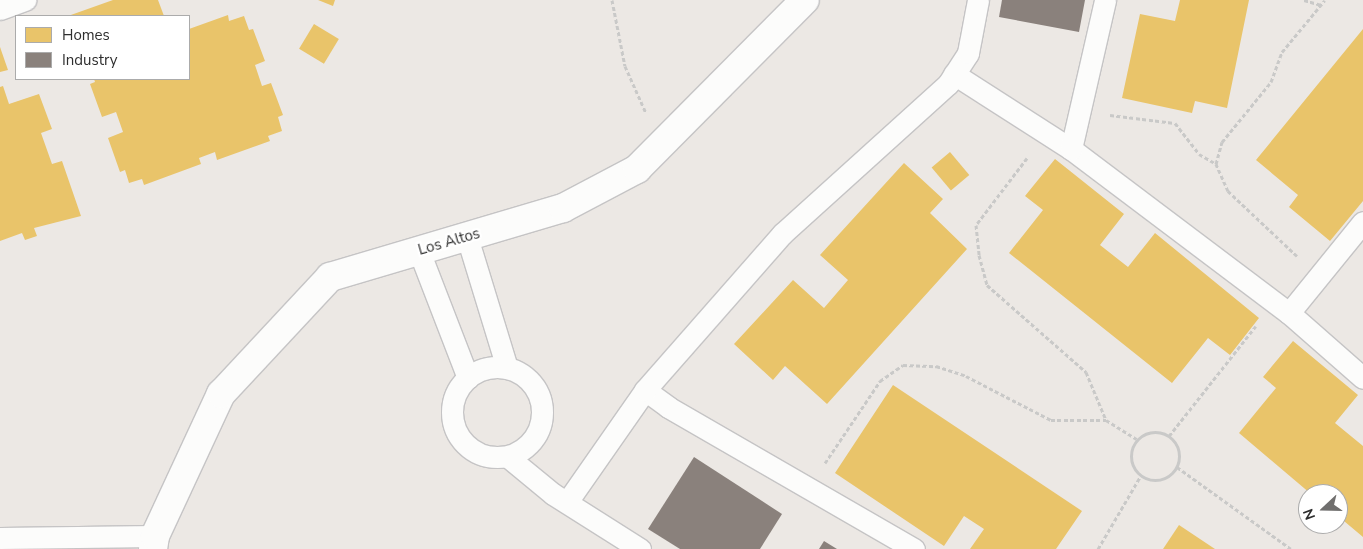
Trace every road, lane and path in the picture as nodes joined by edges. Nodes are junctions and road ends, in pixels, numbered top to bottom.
1 (25, 0) edge
2 (612, 0) edge
3 (805, 0) edge
4 (978, 0) edge
5 (1105, 0) edge
6 (1304, 0) edge
7 (1325, 0) edge
8 (1321, 5) junction
9 (0, 9) edge
10 (954, 74) junction
11 (1081, 108) junction
12 (1047, 133) junction
13 (663, 142) junction
14 (1072, 149) junction
15 (1216, 164) junction
16 (1363, 222) edge
17 (467, 237) junction
18 (419, 250) junction
19 (1300, 259) dead end
20 (1282, 308) junction
21 (507, 368) junction
22 (468, 378) junction
23 (1363, 378) edge
24 (646, 390) junction
25 (1106, 420) junction
26 (1169, 436) junction
27 (1137, 439) junction
28 (508, 456) junction
29 (1176, 467) junction
30 (1140, 477) junction
31 (809, 488) junction
32 (567, 502) junction
33 (0, 538) edge
34 (154, 543) edge
35 (640, 549) edge
36 (914, 549) edge
37 (1098, 549) edge
38 (1291, 549) edge

1 - 9 lane
2 - 13 path
3 - 13 street, Los Altos
4 - 10 lane
5 - 11 lane
6 - 8 path
7 - 8 path
8 - 15 path
10 - 12 lane
10 - 24 lane
11 - 14 lane
11 - 15 path
12 - 14 lane
12 - 25 path
13 - 17 street, Los Altos
14 - 20 lane
15 - 19 path
16 - 20 lane
17 - 18 street, Los Altos
17 - 21 lane
18 - 22 lane
18 - 34 street, Los Altos
20 - 23 lane
20 - 26 path
21 - 22 lane
21 - 28 lane
22 - 28 lane
24 - 31 lane
24 - 32 lane
25 - 27 path
25 - 31 path
26 - 27 path
26 - 29 path
27 - 30 path
28 - 32 lane
29 - 30 path
29 - 38 path
30 - 37 path
31 - 36 lane
32 - 35 lane
33 - 34 lane

